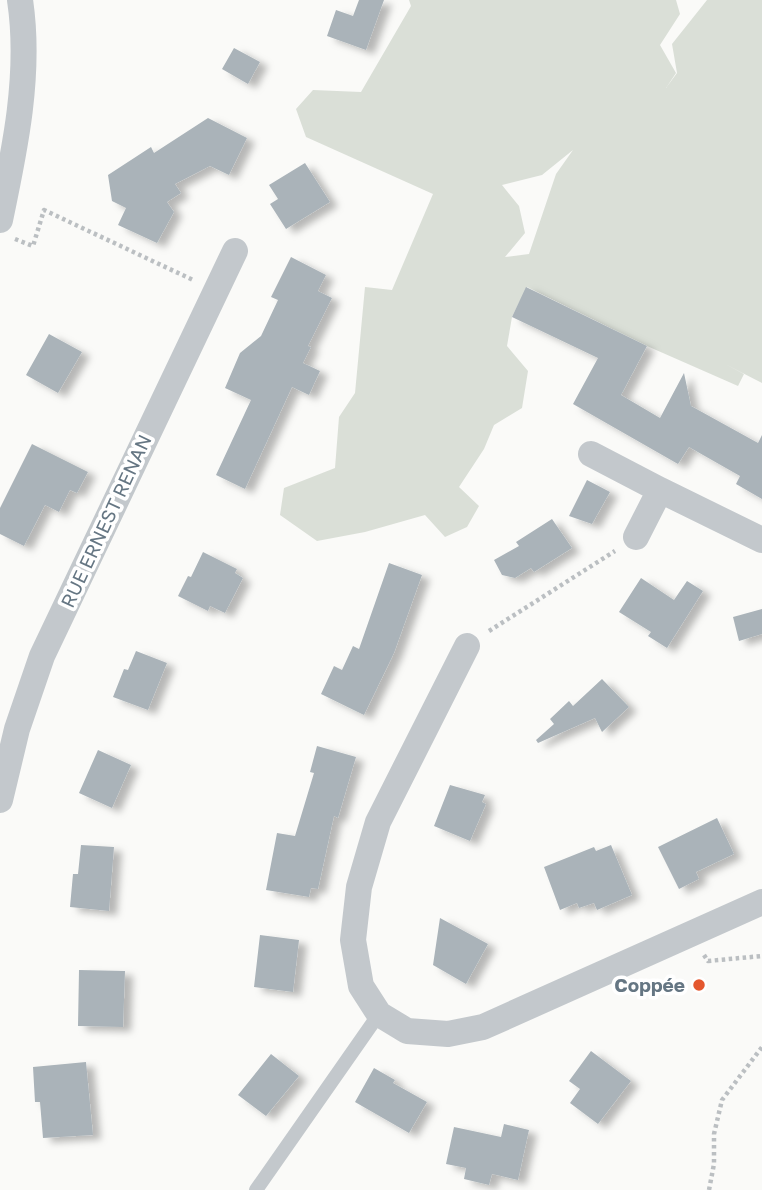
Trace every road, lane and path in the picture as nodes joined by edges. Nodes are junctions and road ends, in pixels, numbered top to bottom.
1 (20, 0) edge
2 (8, 148) edge
3 (5, 229) edge
4 (235, 251) dead end
5 (216, 290) junction
6 (591, 454) dead end
7 (660, 490) junction
8 (636, 537) joint
9 (762, 540) edge
10 (467, 646) joint
11 (0, 800) edge
12 (762, 902) edge
13 (691, 934) junction
14 (762, 956) edge
15 (379, 1014) junction
16 (762, 1047) edge
17 (256, 1190) edge
18 (709, 1190) edge

1 - 2 street
2 - 3 street
3 - 5 path
4 - 5 street, RUE ERNEST RENAN
5 - 11 street, RUE ERNEST RENAN
6 - 7 street
7 - 8 street
7 - 9 street
8 - 10 path
10 - 15 street
12 - 13 street
13 - 14 path
13 - 15 street
15 - 17 lane
16 - 18 path

